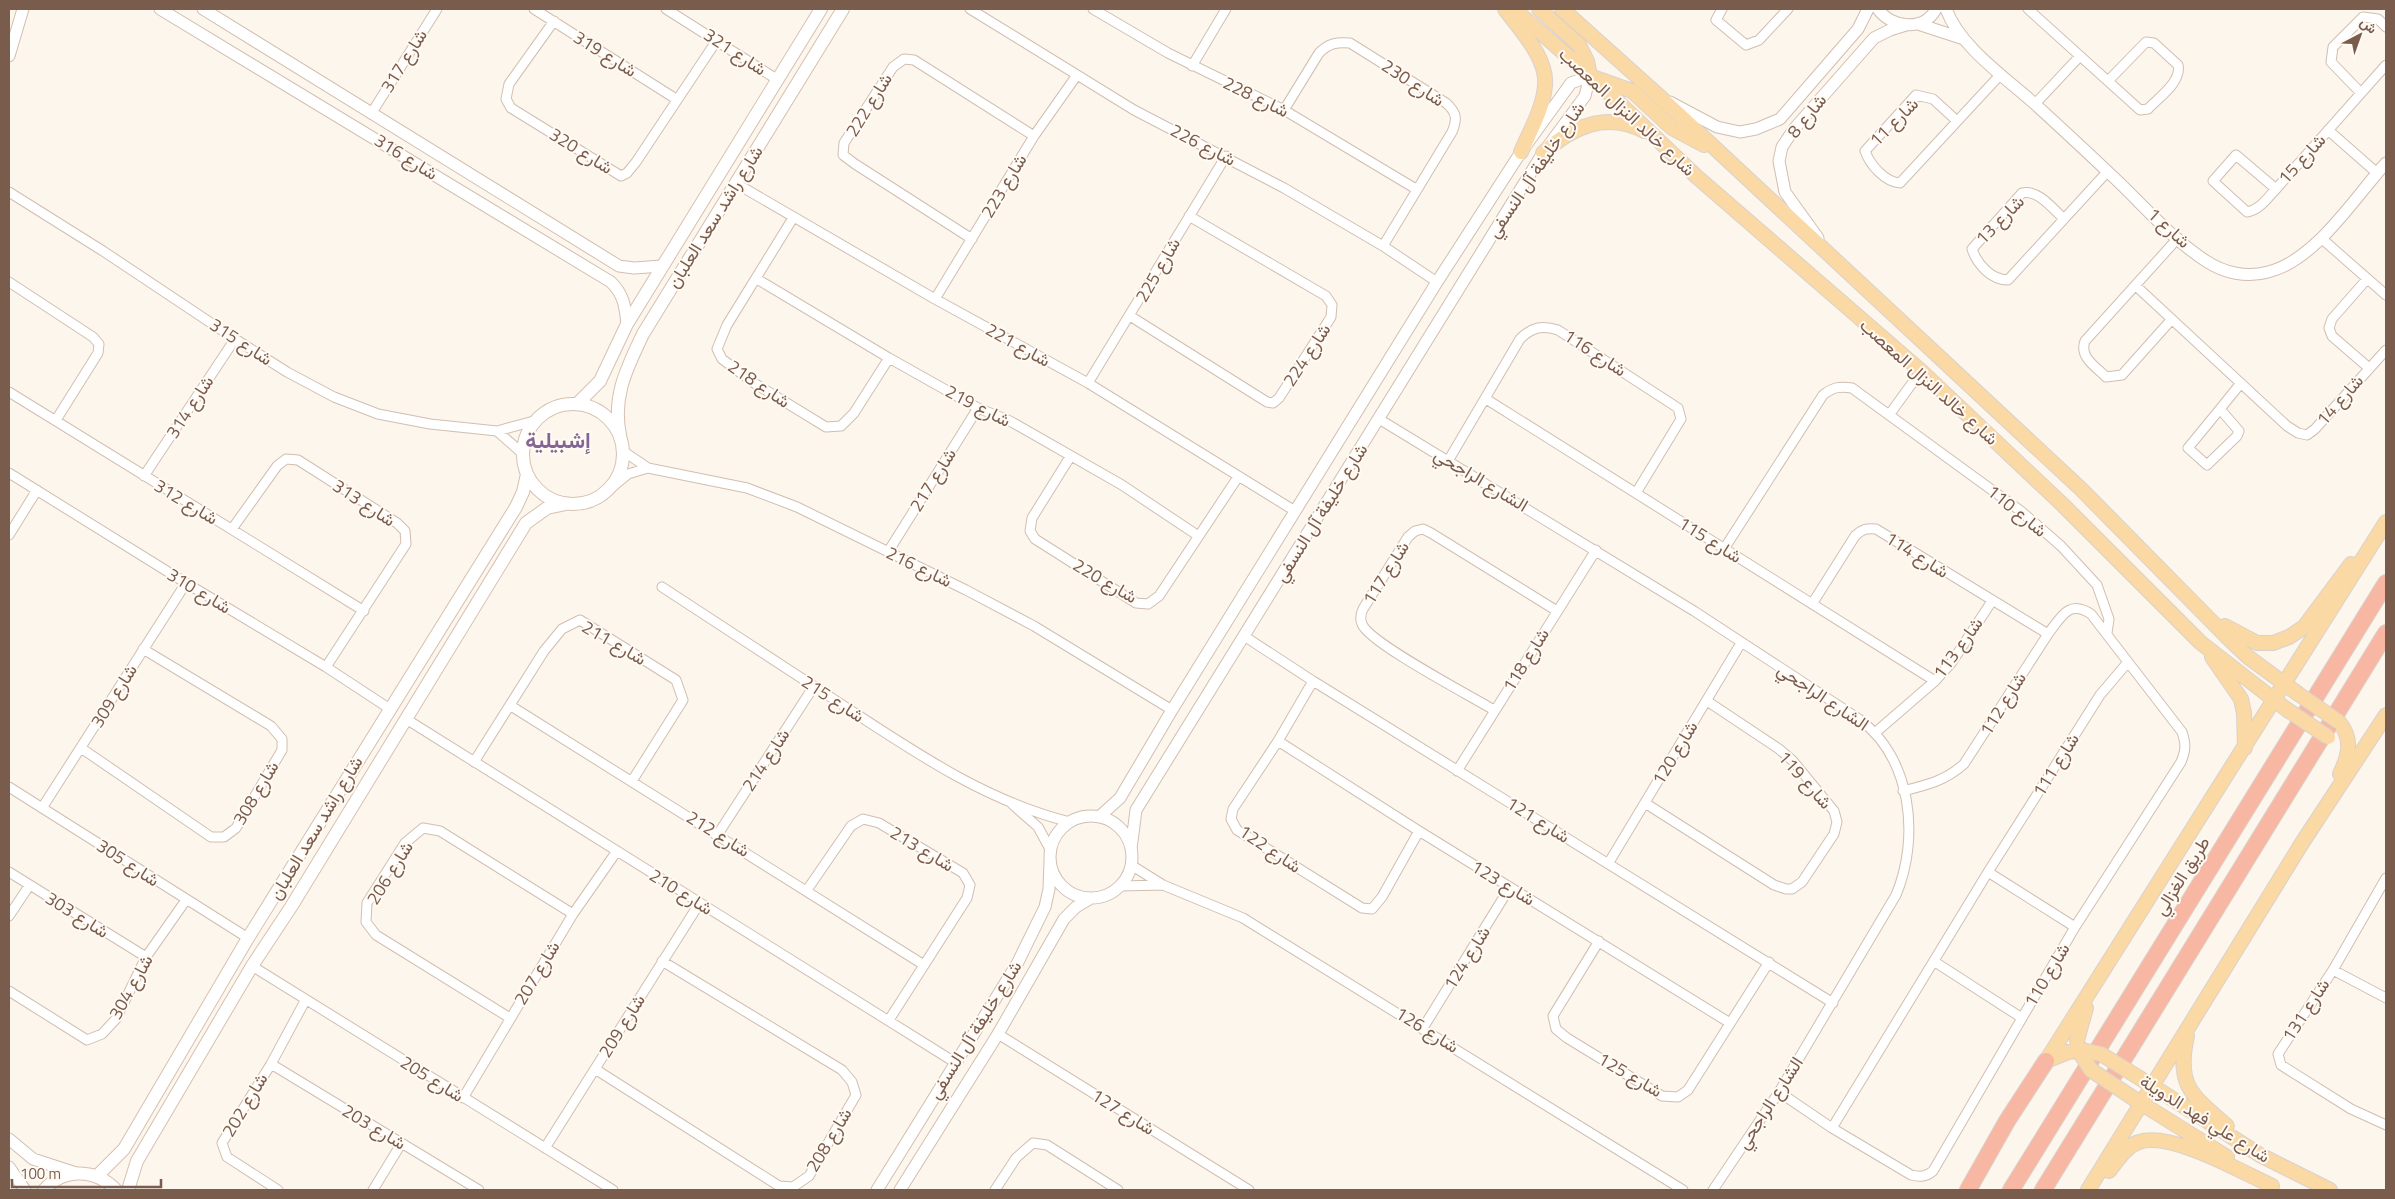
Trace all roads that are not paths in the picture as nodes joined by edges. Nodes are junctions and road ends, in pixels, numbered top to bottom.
1 (23, 9) edge
2 (160, 9) edge
3 (203, 9) edge
4 (437, 9) edge
5 (534, 9) edge
6 (666, 9) edge
7 (822, 9) edge
8 (843, 9) edge
9 (970, 9) edge
10 (1226, 9) edge
11 (1505, 9) edge
12 (1514, 9) edge
13 (1539, 9) edge
14 (1562, 9) edge
15 (1722, 9) edge
16 (1788, 9) edge
17 (1868, 9) edge
18 (1878, 9) edge
19 (1936, 9) edge
20 (1946, 9) edge
21 (2028, 9) edge
22 (2042, 9) edge
23 (1099, 10) edge
24 (2036, 16) junction
25 (554, 21) junction
26 (1918, 24) junction
27 (1906, 25) junction
28 (2386, 27) edge
29 (717, 40) junction
30 (1966, 40) junction
31 (9, 56) edge
32 (2080, 56) junction
33 (2386, 65) edge
34 (1192, 66) junction
35 (1077, 75) junction
36 (2000, 75) junction
37 (1590, 76) junction
38 (778, 80) junction
39 (2108, 81) junction
40 (2361, 93) junction
41 (1660, 97) junction
42 (676, 99) junction
43 (2035, 104) junction
44 (1284, 110) junction
45 (371, 114) junction
46 (1957, 121) junction
47 (2328, 130) junction
48 (1034, 136) junction
49 (1655, 137) junction
50 (1521, 152) junction
51 (1543, 154) junction
52 (1226, 156) junction
53 (1722, 156) junction
54 (2386, 163) edge
55 (2108, 171) junction
56 (2377, 173) junction
57 (737, 184) junction
58 (1416, 189) junction
59 (2276, 189) junction
60 (9, 192) edge
61 (1189, 216) junction
62 (793, 218) junction
63 (2064, 219) junction
64 (2178, 238) junction
65 (2321, 238) junction
66 (972, 239) junction
67 (1383, 246) junction
68 (1832, 258) junction
69 (620, 266) junction
70 (662, 266) junction
71 (757, 279) junction
72 (2367, 279) junction
73 (9, 282) edge
74 (611, 282) junction
75 (1437, 282) junction
76 (2136, 286) junction
77 (2386, 295) edge
78 (935, 299) junction
79 (1130, 316) junction
80 (2172, 319) junction
81 (627, 324) junction
82 (235, 339) junction
83 (2386, 350) edge
84 (889, 358) junction
85 (2369, 368) junction
86 (1921, 371) junction
87 (1088, 383) junction
88 (2241, 383) junction
89 (9, 392) edge
90 (1486, 398) junction
91 (577, 404) junction
92 (978, 408) junction
93 (2220, 409) junction
94 (1889, 415) junction
95 (1379, 419) junction
96 (56, 420) junction
97 (534, 421) junction
98 (497, 431) junction
99 (620, 435) junction
100 (623, 451) junction
101 (522, 453) junction
102 (1070, 457) junction
103 (1448, 461) junction
104 (648, 468) junction
105 (9, 473) edge
106 (527, 474) junction
107 (144, 476) junction
108 (1238, 477) junction
109 (611, 488) junction
110 (37, 490) junction
111 (1636, 493) junction
112 (566, 504) junction
113 (1295, 512) junction
114 (2386, 521) edge
115 (232, 529) junction
116 (9, 535) edge
117 (1198, 535) junction
118 (1724, 548) junction
119 (1596, 550) junction
120 (888, 552) junction
121 (186, 583) junction
122 (2386, 583) edge
123 (662, 587) dead end
124 (1992, 600) junction
125 (1812, 604) junction
126 (364, 610) junction
127 (1557, 611) junction
128 (2091, 614) joint
129 (2206, 614) junction
130 (2107, 633) junction
131 (2386, 633) edge
132 (2048, 634) junction
133 (1244, 636) junction
134 (1741, 643) junction
135 (2201, 643) junction
136 (143, 649) junction
137 (2128, 662) junction
138 (326, 668) junction
139 (1313, 681) junction
140 (1935, 681) junction
141 (2286, 684) junction
142 (814, 686) junction
143 (1707, 701) junction
144 (2280, 705) junction
145 (510, 706) junction
146 (390, 709) junction
147 (1172, 710) junction
148 (1494, 710) junction
149 (2386, 714) edge
150 (406, 719) junction
151 (1876, 732) junction
152 (1278, 741) junction
153 (2349, 743) junction
154 (81, 748) junction
155 (2245, 748) junction
156 (356, 762) junction
157 (474, 762) junction
158 (1457, 771) junction
159 (373, 772) junction
160 (632, 781) junction
161 (9, 788) edge
162 (1903, 791) junction
163 (1008, 801) junction
164 (1645, 803) junction
165 (42, 808) junction
166 (2322, 811) junction
167 (1099, 817) junction
168 (1070, 822) junction
169 (1419, 832) junction
170 (718, 834) junction
171 (1050, 849) junction
172 (1131, 849) junction
173 (616, 852) junction
174 (1050, 861) junction
175 (1608, 864) junction
176 (1131, 866) junction
177 (9, 872) edge
178 (1988, 872) junction
179 (2386, 878) edge
180 (1163, 885) junction
181 (30, 886) junction
182 (1120, 886) junction
183 (1510, 887) junction
184 (807, 890) junction
185 (276, 894) junction
186 (1091, 898) junction
187 (186, 900) junction
188 (699, 904) junction
189 (291, 907) junction
190 (573, 914) junction
191 (9, 916) edge
192 (2076, 927) junction
193 (248, 938) junction
194 (1599, 941) junction
195 (146, 957) junction
196 (662, 961) junction
197 (1769, 962) junction
198 (1935, 962) junction
199 (924, 965) junction
200 (252, 966) junction
201 (2333, 970) junction
202 (2093, 988) junction
203 (9, 991) edge
204 (2386, 998) edge
205 (305, 1000) junction
206 (1832, 1003) junction
207 (510, 1018) junction
208 (2022, 1018) junction
209 (889, 1020) junction
210 (1730, 1023) junction
211 (2190, 1023) junction
212 (1423, 1028) junction
213 (998, 1034) junction
214 (2080, 1051) junction
215 (2046, 1061) junction
216 (956, 1062) junction
217 (270, 1064) junction
218 (595, 1069) junction
219 (2149, 1084) junction
220 (1778, 1092) junction
221 (463, 1098) junction
222 (2139, 1102) junction
223 (2386, 1125) edge
224 (1832, 1128) junction
225 (9, 1139) edge
226 (401, 1144) junction
227 (545, 1148) junction
228 (900, 1152) junction
229 (2260, 1155) junction
230 (917, 1163) junction
231 (9, 1167) edge
232 (76, 1173) junction
233 (97, 1176) junction
234 (2277, 1188) edge
235 (25, 1190) edge
236 (44, 1190) edge
237 (116, 1190) edge
238 (128, 1190) edge
239 (278, 1190) edge
240 (373, 1190) edge
241 (479, 1190) edge
242 (613, 1190) edge
243 (877, 1190) edge
244 (900, 1190) edge
245 (995, 1190) edge
246 (1118, 1190) edge
247 (1249, 1190) edge
248 (1683, 1190) edge
249 (1713, 1190) edge
250 (1968, 1190) edge
251 (2011, 1190) edge
252 (2043, 1190) edge
253 (2088, 1190) edge
254 (2092, 1190) edge
255 (2330, 1190) edge

1 - 31 street
2 - 74 street, شارع 316
3 - 45 street, شارع 316
4 - 45 street, شارع 317
5 - 25 street, شارع 319
6 - 29 street, شارع 321
7 - 38 main road, شارع راشد سعد العلبان
8 - 57 main road, شارع راشد سعد العلبان
9 - 35 street, شارع 226
10 - 34 street
11 - 50 main road
12 - 37 main road, شارع خالد النزال المعصب
13 - 37 main road
14 - 41 main road, شارع خالد النزال المعصب
15 - 16 street
17 - 41 street, شارع 8
18 - 27 street
19 - 26 street
20 - 30 street, شارع 1
21 - 24 street
22 - 24 street
23 - 34 street, شارع 228
24 - 32 street
25 - 42 street, شارع 319
25 - 42 street, شارع 320
26 - 27 street
26 - 30 street, شارع 1
27 - 68 street, شارع 8
28 - 40 street
29 - 38 street, شارع 321
29 - 42 street, شارع 320
30 - 36 street, شارع 1
32 - 39 street
32 - 43 street
33 - 40 street, شارع 15
34 - 44 street, شارع 228
35 - 48 street, شارع 223
35 - 52 street, شارع 226
36 - 43 street, شارع 1
36 - 46 street, شارع 11
37 - 49 main road, شارع خالد النزال المعصب
37 - 50 street, شارع خليفة آل النسفي
37 - 51 street, شارع خليفة آل النسفي
37 - 53 main road
38 - 70 main road, شارع راشد سعد العلبان
39 - 39 street
40 - 47 street, شارع 15
41 - 53 main road, شارع خالد النزال المعصب
43 - 55 street, شارع 1
44 - 58 street, شارع 228
44 - 58 street, شارع 230
45 - 69 street, شارع 316
46 - 46 street, شارع 11
47 - 56 street, شارع 15
47 - 59 street, شارع 15
48 - 66 street, شارع 223
48 - 66 street, شارع 222
49 - 51 main road
49 - 86 main road, شارع خالد النزال المعصب
50 - 75 street, شارع خليفة آل النسفي
51 - 95 street, شارع خليفة آل النسفي
52 - 61 street, شارع 225
52 - 67 street, شارع 226
53 - 68 main road, شارع خالد النزال المعصب
54 - 56 street, شارع 1
55 - 63 street, شارع 13
55 - 64 street, شارع 1
56 - 65 street, شارع 1
57 - 62 street, شارع 221
57 - 99 main road, شارع راشد سعد العلبان
58 - 67 street, شارع 230
59 - 59 street, شارع 15
60 - 82 street, شارع 315
61 - 79 street, شارع 225
61 - 79 street, شارع 224
62 - 71 street, شارع 218
62 - 78 street, شارع 221
63 - 63 street, شارع 13
64 - 65 street, شارع 1
64 - 76 street
65 - 72 street
66 - 78 street, شارع 223
67 - 75 street, شارع 226
68 - 129 main road, شارع خالد النزال المعصب
69 - 70 street, شارع 316
69 - 74 street
70 - 81 main road, شارع راشد سعد العلبان
71 - 84 street, شارع 219
71 - 84 street, شارع 218
72 - 77 street
72 - 85 street, شارع 14
73 - 96 street
74 - 81 street, شارع 316
75 - 113 street, شارع خليفة آل النسفي
76 - 80 street, شارع 14
76 - 80 street
78 - 87 street, شارع 221
79 - 87 street, شارع 225
80 - 88 street, شارع 14
81 - 91 main road, شارع راشد سعد العلبان
82 - 98 street, شارع 315
82 - 107 street, شارع 314
83 - 85 street, شارع 14
84 - 92 street, شارع 219
85 - 88 street, شارع 14
86 - 94 street
86 - 135 main road, شارع خالد النزال المعصب
87 - 108 street, شارع 221
88 - 93 street
89 - 96 street, شارع 312
90 - 103 street, شارع 116
90 - 111 street, شارع 115
90 - 111 street, شارع 116
91 - 97 main road
91 - 99 main road
92 - 102 street, شارع 219
92 - 120 street, شارع 217
93 - 93 street
94 - 118 street, شارع 110
94 - 130 street, شارع 110
95 - 103 street, الشارع الراجحي
95 - 133 street, شارع خليفة آل النسفي
96 - 107 street, شارع 312
97 - 98 street, شارع 315
97 - 101 main road
98 - 101 street
99 - 100 main road
100 - 104 street, شارع 216
100 - 109 main road
101 - 106 main road
102 - 117 street, شارع 219
102 - 117 street, شارع 220
103 - 119 street, الشارع الراجحي
104 - 109 street
104 - 120 street, شارع 216
105 - 110 street, شارع 310
106 - 112 main road
106 - 146 main road, شارع راشد سعد العلبان
107 - 115 street, شارع 312
108 - 113 street, شارع 221
108 - 117 street, شارع 220
109 - 112 main road
110 - 116 street
110 - 121 street, شارع 310
111 - 118 street, شارع 115
112 - 150 main road, شارع راشد سعد العلبان
113 - 147 street, شارع خليفة آل النسفي
114 - 129 main road
114 - 141 main road
115 - 126 street, شارع 312
115 - 126 street, شارع 313
118 - 125 street, شارع 115
119 - 127 street, شارع 118
119 - 134 street, الشارع الراجحي
120 - 147 street, شارع 216
121 - 136 street, شارع 309
121 - 138 street, شارع 310
122 - 251 highway, طريق الغزالي
123 - 142 street, شارع 215
124 - 125 street, 114 شارع
124 - 132 street, 114 شارع
124 - 140 street, شارع 113
125 - 140 street, شارع 115
126 - 138 street, شارع 313
127 - 148 street, شارع 118
127 - 148 street, شارع 117
128 - 130 street, شارع 110
128 - 132 street, شارع 112
129 - 141 main road, شارع خالد النزال المعصب
130 - 137 street, شارع 110
131 - 252 highway
132 - 162 street, شارع 112
133 - 139 street, شارع 121
133 - 172 street, شارع خليفة آل النسفي
134 - 143 street, شارع 120
134 - 151 street, الشارع الراجحي
135 - 144 main road, شارع خالد النزال المعصب
135 - 155 main road
136 - 154 street, شارع 309
136 - 154 street, شارع 308
137 - 178 street, شارع 111
137 - 192 street, شارع 110
138 - 146 street, شارع 310
139 - 152 street, شارع 122
139 - 158 street, شارع 121
140 - 151 street, شارع 113
141 - 144 main road
141 - 153 main road, شارع خالد النزال المعصب, bridge
142 - 163 street, شارع 215
142 - 170 street, شارع 214
143 - 164 street, شارع 120
143 - 164 street, شارع 119
144 - 153 main road, شارع خالد النزال المعصب, bridge
144 - 155 main road
145 - 157 street, شارع 211
145 - 160 street, شارع 212
145 - 160 street, شارع 211
146 - 156 main road, شارع راشد سعد العلبان
147 - 167 street, شارع خليفة آل النسفي
148 - 158 street, شارع 118
149 - 153 main road
149 - 166 main road
150 - 157 street, شارع 210
150 - 159 main road, شارع راشد سعد العلبان
151 - 162 street, الشارع الراجحي
152 - 169 street, شارع 123
152 - 169 street, شارع 122
153 - 166 main road
154 - 165 street, شارع 309
155 - 202 main road
156 - 159 main road
156 - 185 main road, شارع راشد سعد العلبان
157 - 173 street, شارع 210
158 - 175 street, شارع 121
159 - 189 main road, شارع راشد سعد العلبان
160 - 170 street, شارع 212
161 - 165 street, شارع 305
162 - 206 street, الشارع الراجحي
163 - 168 street, شارع 215
163 - 171 street, شارع 215
164 - 175 street, شارع 120
165 - 187 street, شارع 305
166 - 211 main road
167 - 168 street
167 - 172 street
168 - 171 street
169 - 183 street, شارع 123
170 - 184 street, شارع 212
171 - 174 street
172 - 176 street
173 - 188 street, شارع 210
173 - 190 street, شارع 207
174 - 186 street
174 - 216 street, شارع خليفة آل النسفي
175 - 197 street, شارع 121
176 - 180 street, شارع 126
176 - 182 street
177 - 181 street, شارع 303
178 - 192 street
178 - 198 street, شارع 111
179 - 201 street, شارع 131
180 - 182 street, شارع 126
180 - 212 street, شارع 126
181 - 191 street
181 - 195 street, شارع 303
182 - 186 street
183 - 194 street, شارع 123
183 - 212 street, شارع 124
184 - 199 street, شارع 212
184 - 199 street, شارع 213
185 - 189 main road
185 - 193 main road, شارع راشد سعد العلبان
186 - 213 street, شارع خليفة آل النسفي
187 - 193 street, شارع 305
187 - 195 street, شارع 304
188 - 196 street, شارع 209
188 - 209 street, شارع 210
189 - 200 main road, شارع راشد سعد العلبان
190 - 207 street, شارع 207
190 - 207 street, شارع 206
192 - 208 street, شارع 110
193 - 233 main road, شارع راشد سعد العلبان
194 - 210 street, شارع 123
194 - 210 street, شارع 125
195 - 203 street, شارع 304
196 - 218 street, شارع 209
196 - 218 street, شارع 208
197 - 206 street, شارع 121
197 - 210 street, شارع 125
198 - 208 street
198 - 224 street, شارع 111
199 - 209 street, شارع 213
200 - 205 street, شارع 205
200 - 238 main road, شارع راشد سعد العلبان
201 - 204 street
201 - 223 street, شارع 131
202 - 214 main road
202 - 215 main road
205 - 217 street, شارع 202
205 - 221 street, شارع 205
206 - 220 street, الشارع الراجحي
207 - 221 street, شارع 207
208 - 224 street, شارع 110
209 - 216 street, شارع 210
211 - 219 main road
211 - 229 main road
212 - 248 street, شارع 126
213 - 230 street, شارع خليفة آل النسفي
213 - 247 street, شارع 127
214 - 215 main road
214 - 219 main road, شارع علي فهد الدويلة, bridge
214 - 222 main road, شارع علي فهد الدويلة, bridge
215 - 250 highway
216 - 228 street, شارع خليفة آل النسفي
217 - 226 street, شارع 203
217 - 239 street, شارع 202
218 - 227 street, شارع 209
219 - 222 main road
219 - 229 main road, شارع علي فهد الدويلة
220 - 224 street, شارع 110
220 - 249 street, الشارع الراجحي
221 - 227 street, شارع 205
222 - 234 main road, شارع علي فهد الدويلة
222 - 253 main road
225 - 232 street
226 - 240 street
226 - 241 street, شارع 203
227 - 242 street, شارع 205
228 - 230 street
228 - 243 street, شارع خليفة آل النسفي
229 - 255 main road, شارع علي فهد الدويلة
230 - 244 street, شارع خليفة آل النسفي
231 - 235 street
232 - 233 main road
232 - 236 main road
233 - 237 main road
234 - 254 main road
245 - 246 street

